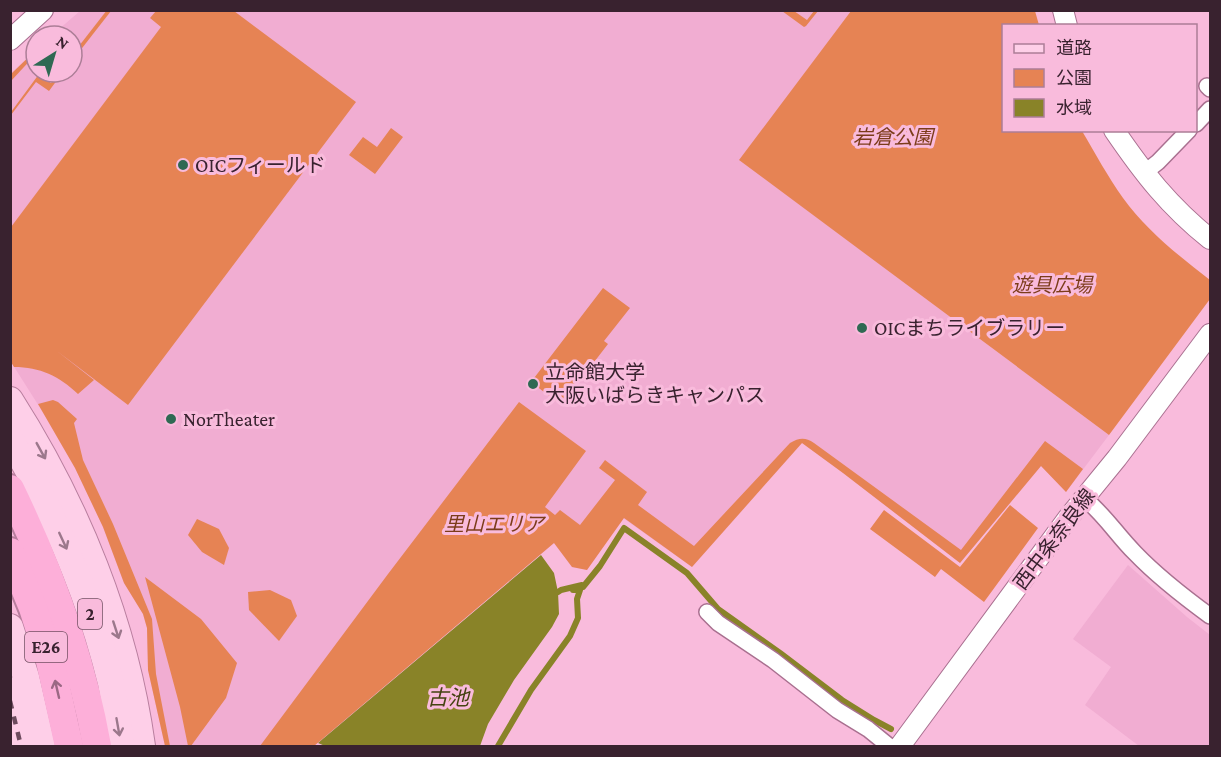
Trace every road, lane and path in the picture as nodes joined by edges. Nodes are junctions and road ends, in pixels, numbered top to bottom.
1 (43, 10) edge
2 (10, 40) edge
3 (1210, 109) edge
4 (1197, 123) edge
5 (1114, 132) edge
6 (1187, 132) edge
7 (1144, 173) junction
8 (1210, 239) edge
9 (1210, 334) edge
10 (10, 400) edge
11 (10, 438) edge
12 (24, 489) edge
13 (1084, 498) junction
14 (10, 552) edge
15 (707, 612) dead end
16 (1210, 616) edge
17 (10, 627) edge
18 (10, 690) edge
19 (24, 747) edge
20 (42, 747) edge
21 (69, 747) edge
22 (97, 747) edge
23 (122, 747) edge
24 (142, 747) edge
25 (889, 747) edge
26 (900, 747) edge

1 - 2 street
3 - 4 street
5 - 7 street
6 - 7 street
7 - 8 street
9 - 13 street, 西中条奈良線
10 -> 24 main road
11 - 12 main road, 2
12 - 22 highway, E26
12 -> 23 main road, 2
13 - 16 street
13 - 26 street, 西中条奈良線
21 -> 14 highway, E26
15 - 25 street
17 - 20 main road
18 - 19 main road

